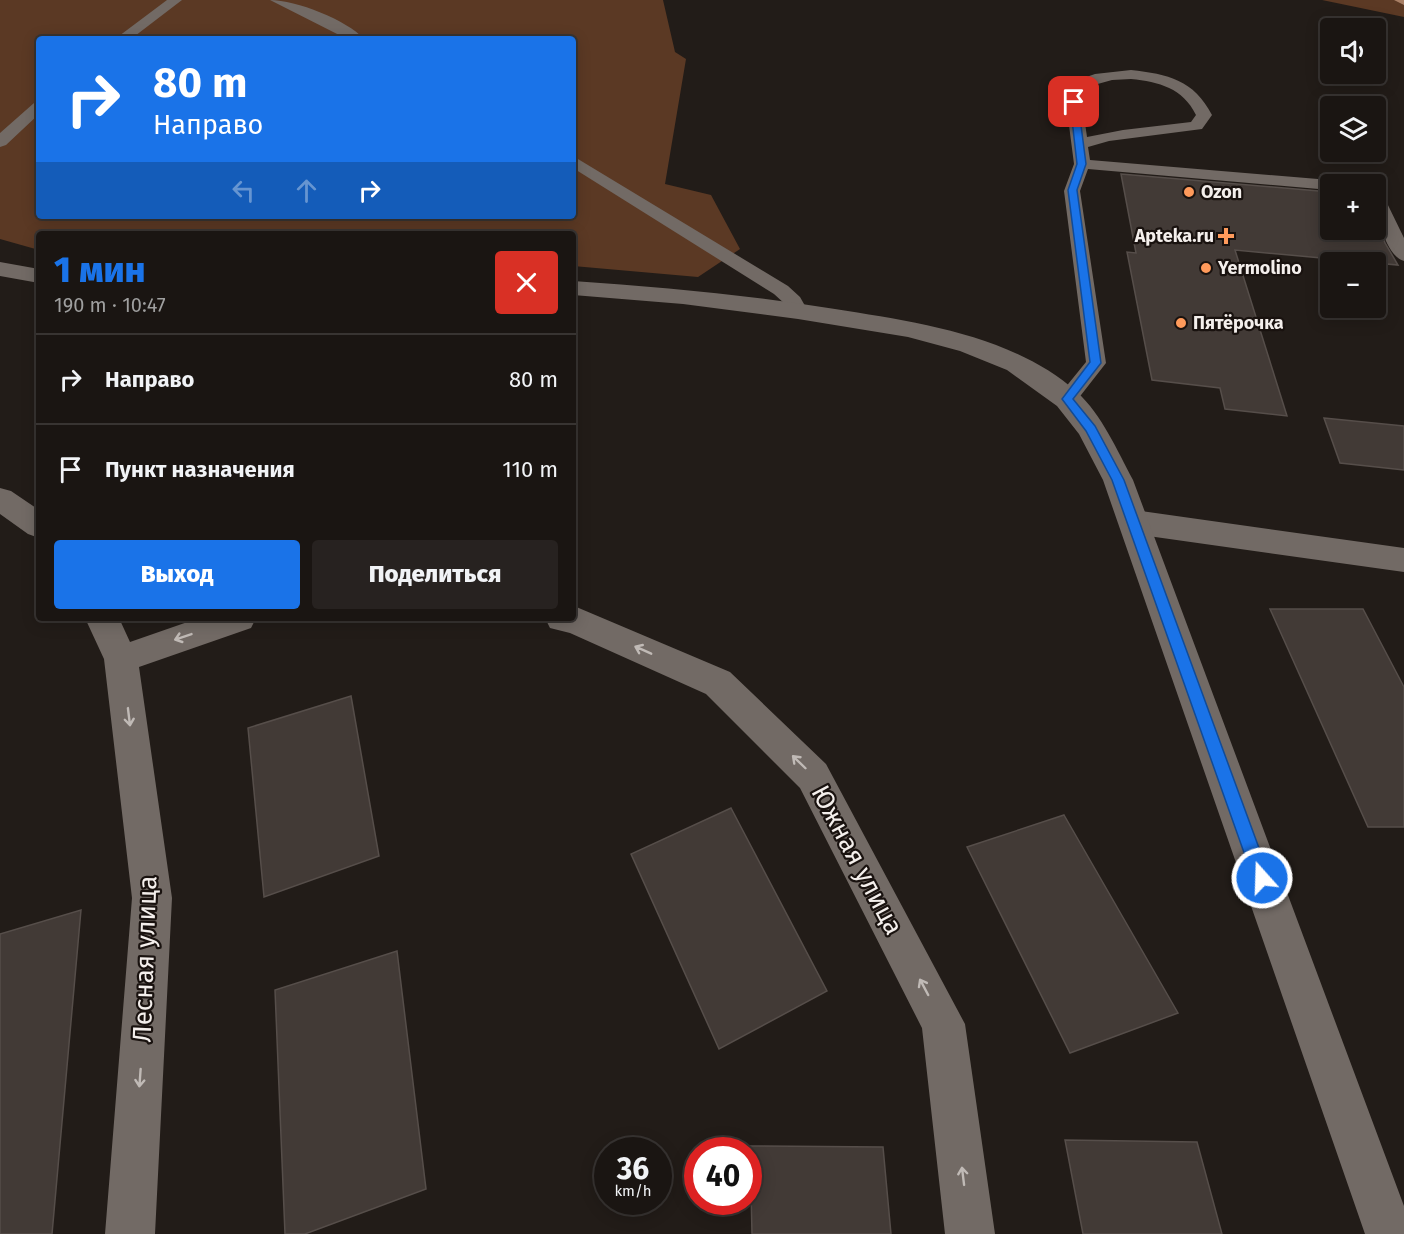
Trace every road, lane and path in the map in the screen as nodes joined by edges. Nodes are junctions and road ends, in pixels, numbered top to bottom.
1 (175, 0) edge
2 (277, 0) edge
3 (126, 36) edge
4 (351, 36) edge
5 (36, 109) edge
6 (0, 142) edge
7 (1080, 145) junction
8 (576, 163) edge
9 (1082, 164) junction
10 (1320, 184) edge
11 (1386, 219) edge
12 (1404, 256) edge
13 (0, 268) edge
14 (36, 275) edge
15 (576, 288) edge
16 (798, 311) junction
17 (1067, 399) junction
18 (0, 499) edge
19 (1134, 522) junction
20 (36, 524) edge
21 (1404, 560) edge
22 (103, 621) edge
23 (230, 621) edge
24 (576, 621) edge
25 (121, 659) junction
26 (130, 1234) edge
27 (970, 1234) edge
28 (1390, 1234) edge

1 - 3 lane
2 - 4 lane
5 - 6 lane
7 - 7 lane
7 - 9 lane
8 - 16 lane
9 - 10 lane
9 - 17 lane
11 - 12 lane
13 - 14 street
15 - 16 street
16 - 17 street
17 - 19 street
18 - 20 street
19 - 21 street
19 - 28 street
22 - 25 street, Лесная улица
23 -> 25 street
27 -> 24 street, Южная улица
25 -> 26 street, Лесная улица

